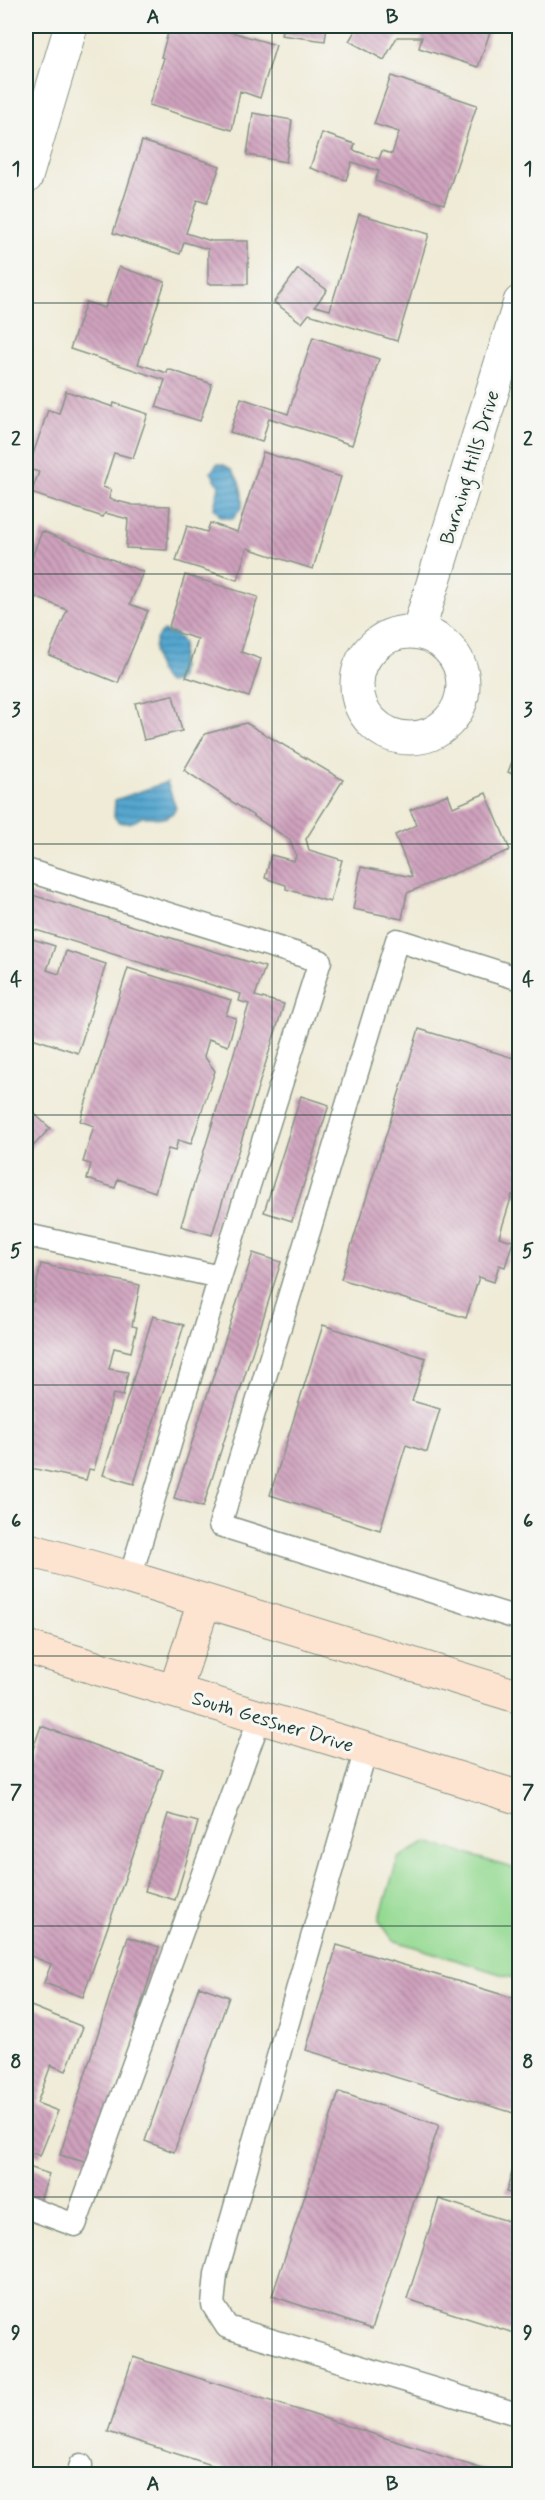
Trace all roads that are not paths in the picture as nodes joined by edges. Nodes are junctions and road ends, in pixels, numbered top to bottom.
1 (71, 26) edge
2 (26, 177) edge
3 (519, 302) edge
4 (418, 632) dead end
5 (26, 870) edge
6 (519, 979) edge
7 (26, 1235) edge
8 (220, 1277) junction
9 (26, 1549) edge
10 (130, 1578) junction
11 (204, 1602) junction
12 (519, 1619) edge
13 (26, 1647) edge
14 (175, 1691) junction
15 (519, 1697) edge
16 (260, 1717) junction
17 (366, 1749) junction
18 (519, 1798) edge
19 (26, 2207) edge
20 (519, 2415) edge

1 - 2 street
3 - 4 street, Burning Hills Drive
5 - 8 lane
6 - 12 lane
7 - 8 lane
8 - 10 lane
9 - 10 main road
10 - 11 main road
11 - 14 main road
11 - 15 main road
13 - 14 main road, South Gessner Drive
14 - 16 main road, South Gessner Drive
16 - 17 main road, South Gessner Drive
16 - 19 lane
17 - 18 main road, South Gessner Drive
17 - 20 lane

